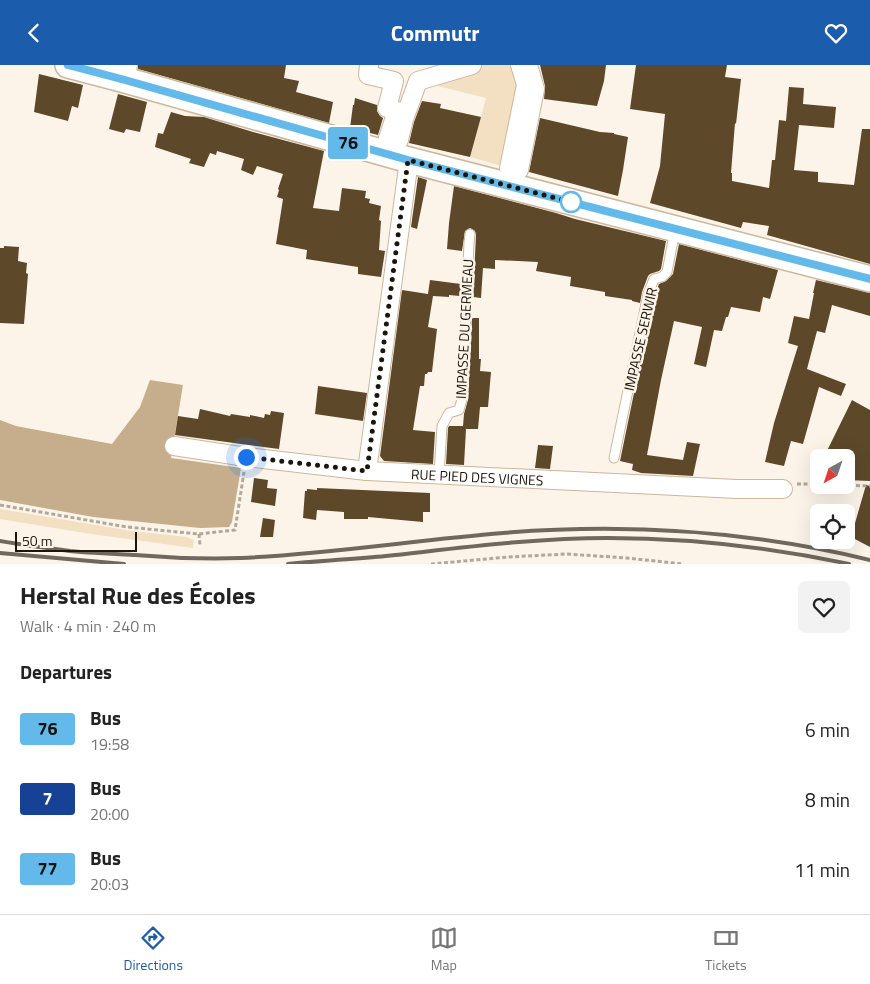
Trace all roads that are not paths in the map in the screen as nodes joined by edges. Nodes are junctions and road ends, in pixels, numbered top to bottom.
1 (68, 65) edge
2 (369, 65) edge
3 (416, 65) edge
4 (438, 65) edge
5 (472, 65) edge
6 (520, 65) edge
7 (528, 65) edge
8 (127, 72) edge
9 (408, 160) junction
10 (675, 228) junction
11 (470, 234) dead end
12 (870, 279) edge
13 (174, 446) dead end
14 (614, 458) dead end
15 (367, 471) junction
16 (438, 474) junction
17 (783, 489) dead end

1 - 8 street
2 - 5 street
3 - 4 street
6 - 7 street
8 - 9 street
9 - 10 street
9 - 15 street
10 - 12 street
10 - 14 lane, IMPASSE SERWIR
11 - 16 lane, IMPASSE DU GERMEAU
13 - 15 street, RUE PIED DES VIGNES
15 - 16 street, RUE PIED DES VIGNES
16 - 17 street, RUE PIED DES VIGNES

